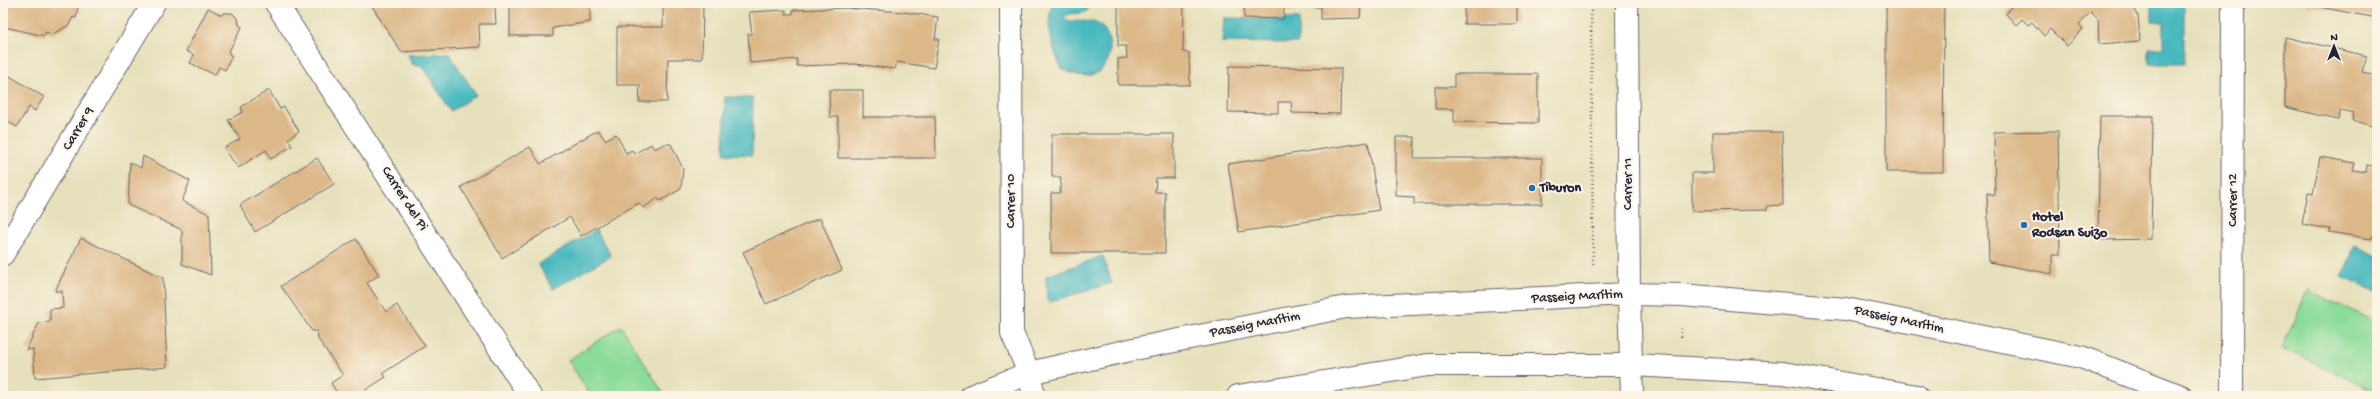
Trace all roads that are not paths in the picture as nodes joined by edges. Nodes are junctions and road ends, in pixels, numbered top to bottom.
1 (154, 3) edge
2 (276, 3) edge
3 (1010, 3) edge
4 (1627, 3) edge
5 (2233, 3) edge
6 (3, 254) edge
7 (1629, 294) junction
8 (1632, 365) junction
9 (1029, 373) junction
10 (530, 396) edge
11 (971, 396) edge
12 (1034, 396) edge
13 (1238, 396) edge
14 (1632, 396) edge
15 (1917, 396) edge
16 (2181, 396) edge
17 (2232, 396) edge

1 - 6 street, Carrer 9
2 - 10 street, Carrer del Pi
3 - 9 street, Carrer 10
4 - 7 street, Carrer 11
5 - 17 street, Carrer 12
7 - 8 street, Carrer 11
7 - 9 street, Passeig Marítim
7 - 16 street, Passeig Marítim
8 - 13 street
8 - 14 street, Carrer 11
8 - 15 street
9 - 11 street, Passeig Marítim
9 - 12 street, Carrer 10

